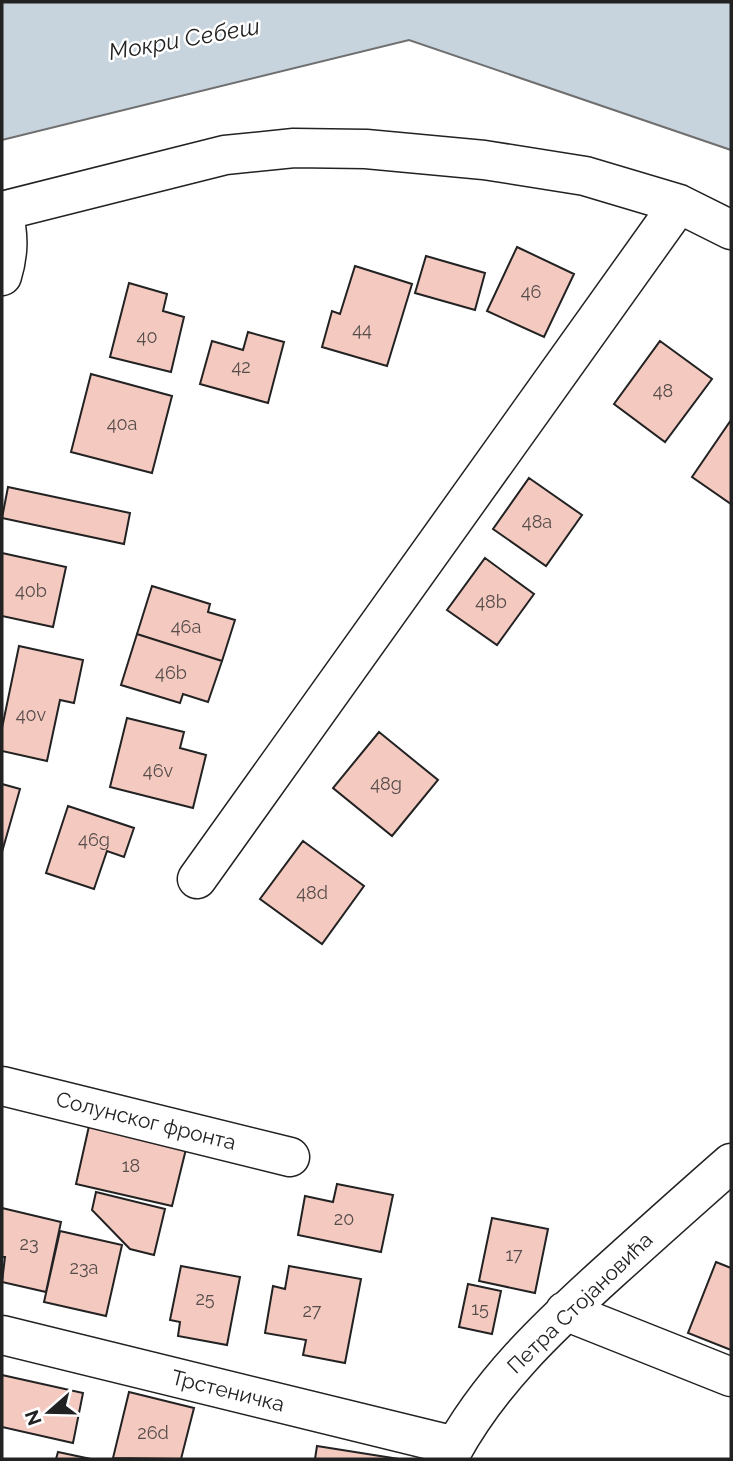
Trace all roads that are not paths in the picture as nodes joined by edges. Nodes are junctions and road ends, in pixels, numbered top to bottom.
1 (679, 204) junction
2 (2, 211) edge
3 (731, 230) edge
4 (2, 276) edge
5 (197, 879) dead end
6 (2, 1086) edge
7 (290, 1157) dead end
8 (731, 1163) edge
9 (565, 1311) junction
10 (2, 1335) edge
11 (731, 1377) edge
12 (452, 1453) edge

1 - 2 street
1 - 3 street
1 - 5 street
2 - 4 street
6 - 7 street, Солунског фронта
8 - 9 street, Петра Стојановића
9 - 11 street
9 - 12 street, Петра Стојановића
10 - 12 street, Трстеничка

